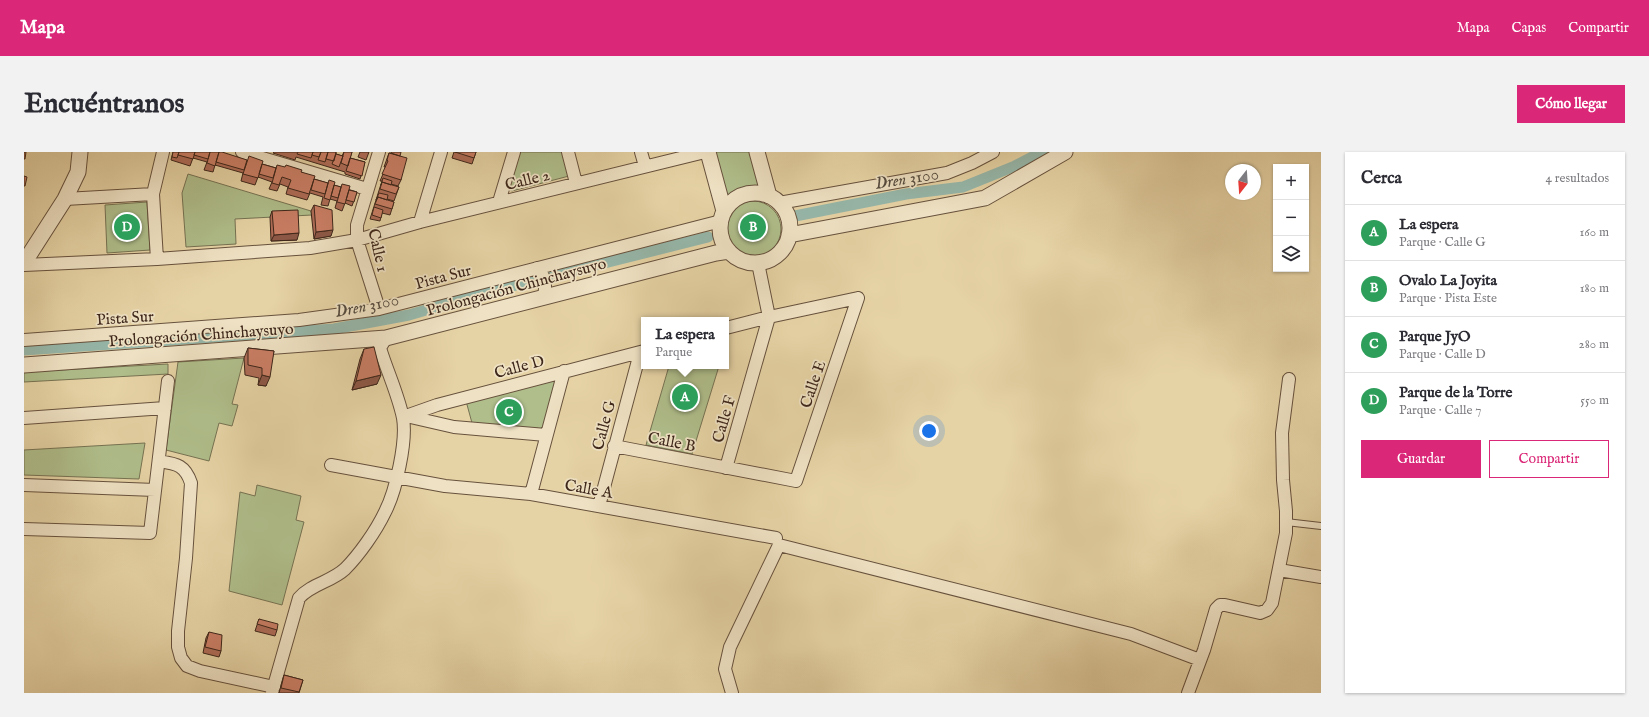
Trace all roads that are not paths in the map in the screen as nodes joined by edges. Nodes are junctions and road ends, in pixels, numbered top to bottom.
1 (80, 152) edge
2 (163, 152) edge
3 (242, 152) edge
4 (379, 152) edge
5 (441, 152) edge
6 (514, 152) edge
7 (568, 152) edge
8 (641, 152) edge
9 (705, 152) edge
10 (708, 152) edge
11 (757, 152) edge
12 (993, 152) edge
13 (1065, 152) edge
14 (645, 166) junction
15 (576, 183) junction
16 (367, 189) junction
17 (153, 194) junction
18 (65, 199) junction
19 (774, 200) junction
20 (498, 202) junction
21 (722, 216) junction
22 (420, 222) junction
23 (789, 235) junction
24 (357, 240) junction
25 (729, 251) junction
26 (157, 259) junction
27 (758, 263) junction
28 (24, 264) edge
29 (539, 270) junction
30 (545, 294) junction
31 (379, 309) junction
32 (769, 317) junction
33 (729, 327) edge
34 (386, 338) junction
35 (24, 340) edge
36 (641, 352) edge
37 (641, 355) edge
38 (24, 365) edge
39 (564, 371) junction
40 (1289, 379) dead end
41 (168, 381) dead end
42 (437, 405) junction
43 (165, 408) junction
44 (404, 417) junction
45 (24, 418) edge
46 (437, 424) junction
47 (546, 435) junction
48 (614, 446) junction
49 (159, 461) junction
50 (331, 465) dead end
51 (726, 468) junction
52 (396, 476) junction
53 (796, 481) joint
54 (24, 485) edge
55 (155, 490) junction
56 (531, 494) junction
57 (599, 506) junction
58 (1286, 522) junction
59 (1321, 526) edge
60 (24, 529) edge
61 (776, 538) dead end
62 (1279, 570) junction
63 (1321, 577) edge
64 (1200, 660) junction
65 (273, 690) edge
66 (732, 693) edge
67 (1188, 693) edge

1 - 18 street
2 - 17 street
3 - 16 street
4 - 16 street, Calle 1
5 - 22 street
6 - 20 street
7 - 15 street
8 - 14 street
9 - 14 street, Calle 2
10 - 21 street
11 - 19 street
12 - 19 street
13 - 23 street
14 - 15 street, Calle 2
15 - 20 street, Calle 2
16 - 24 street, Calle 1
17 - 18 street
17 - 26 street
18 - 28 street
19 - 21 street
19 - 23 street
20 - 22 street, Calle 2
21 - 25 street
21 - 29 street, Pista Sur
22 - 24 street, Calle 2
23 - 27 street
24 - 26 street, Calle 2
24 - 31 street, Calle 1
25 - 27 street
25 - 30 street, Prolongación Chinchaysuyo
26 - 28 street, Calle 2
27 - 32 street, Calle F
29 - 30 street
29 - 31 street, Pista Sur
30 - 34 street, Prolongación Chinchaysuyo
31 - 35 street, Pista Sur
32 - 33 street
32 - 51 street, Calle F
32 - 53 street, Calle E
34 - 38 street, Prolongación Chinchaysuyo
34 - 44 street
36 - 39 street, Calle D
37 - 48 street, Calle G
39 - 42 street, Calle D
39 - 47 street
40 - 58 street
41 - 43 street
42 - 44 street, Calle D
42 - 46 street
43 - 45 street
43 - 49 street
44 - 46 street
44 - 52 street
46 - 47 street
47 - 56 street
48 - 51 street, Calle B
48 - 57 street, Calle G
49 - 55 street
49 - 65 street
50 - 52 street, Calle A
51 - 53 street, Calle B
52 - 56 street, Calle A
52 - 65 street
54 - 55 street
55 - 60 street
56 - 57 street, Calle A
57 - 61 street, Calle A
58 - 59 lane
58 - 62 street
62 - 63 street
62 - 64 street
64 - 66 street
64 - 67 street

